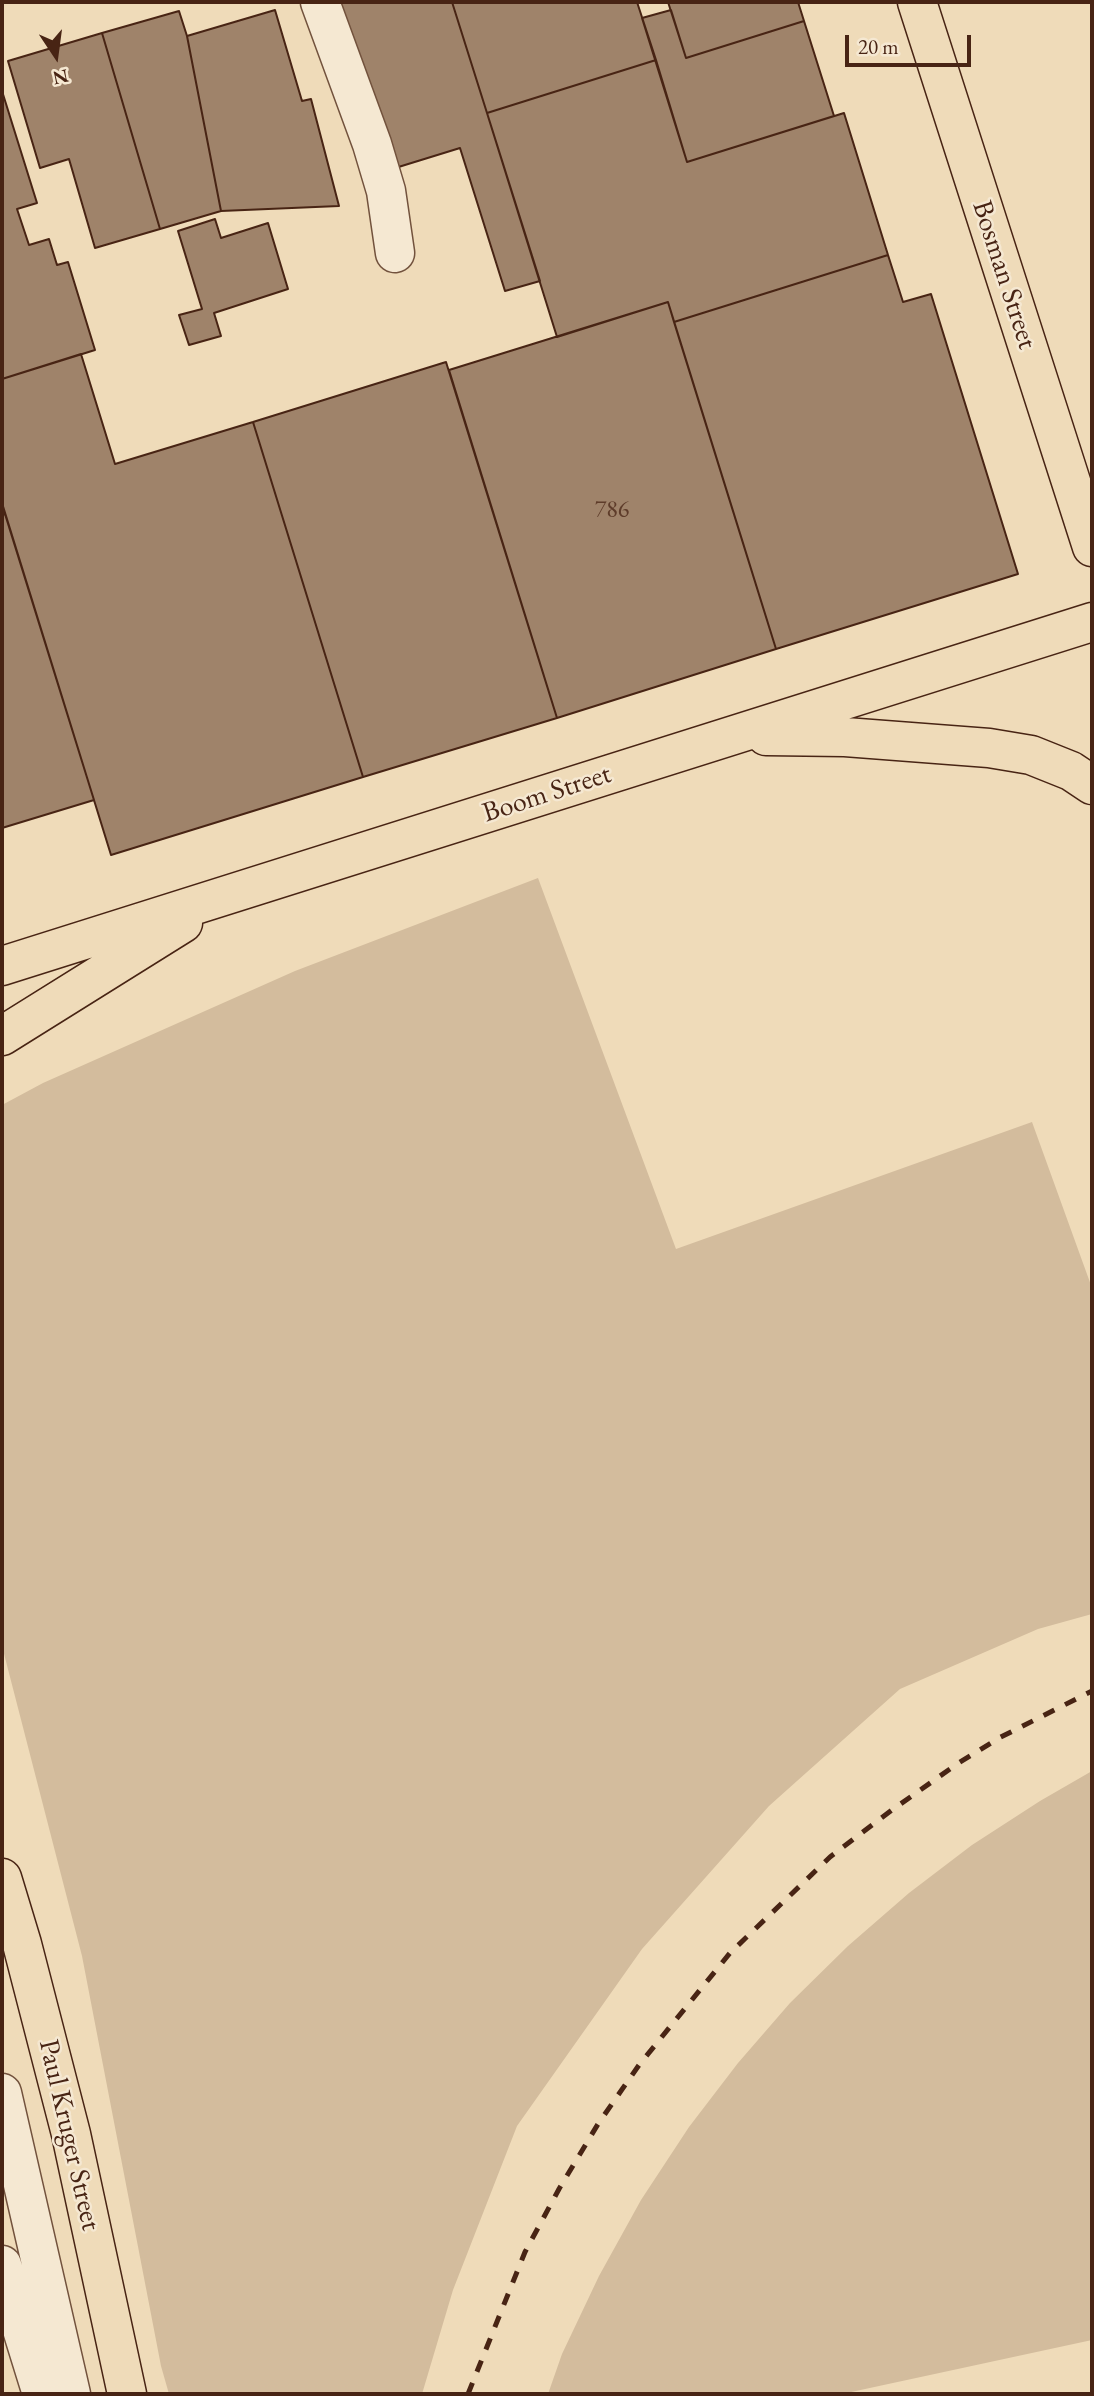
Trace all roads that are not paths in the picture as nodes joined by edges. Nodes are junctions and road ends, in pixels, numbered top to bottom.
1 (320, 2) edge
2 (917, 2) edge
3 (395, 253) dead end
4 (1092, 547) edge
5 (1092, 622) edge
6 (732, 735) junction
7 (1092, 785) edge
8 (230, 894) junction
9 (2, 966) edge
10 (2, 1036) edge
11 (2, 1878) edge
12 (2, 2093) edge
13 (2, 2265) edge
14 (42, 2394) edge
15 (71, 2394) edge
16 (127, 2394) edge

1 - 3 lane
2 - 4 main road, Bosman Street
5 - 6 main road, Boom Street
6 - 7 main road
6 - 8 main road, Boom Street
8 - 9 main road, Boom Street
8 - 10 main road
11 - 16 main road, Paul Kruger Street
12 - 15 lane, Paul Kruger Street
13 - 14 lane

